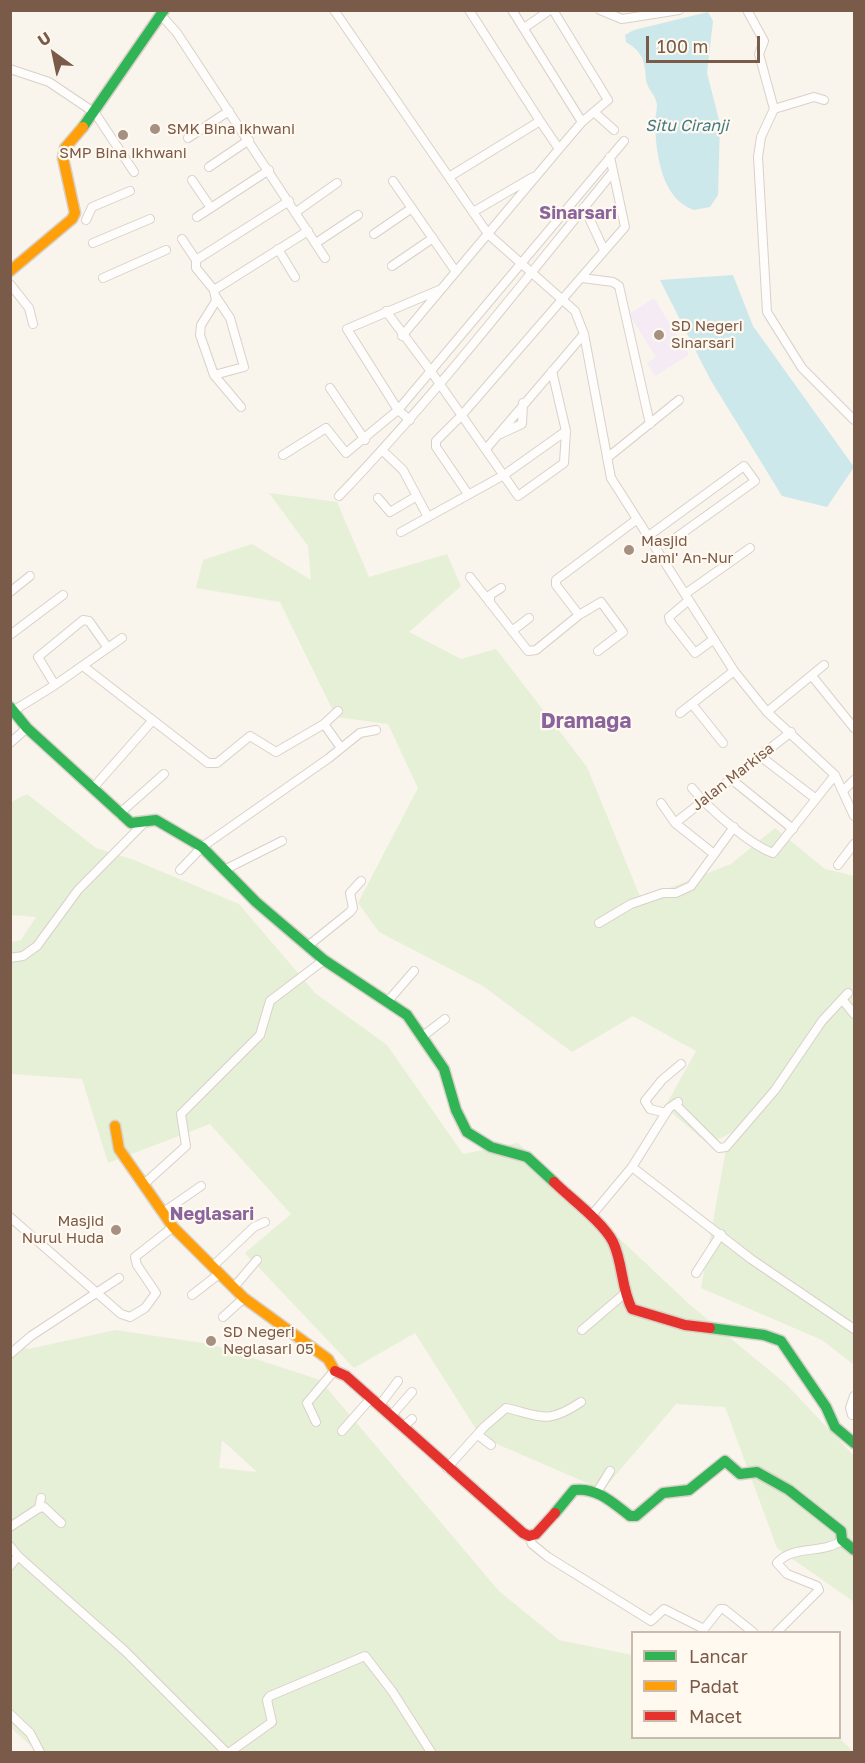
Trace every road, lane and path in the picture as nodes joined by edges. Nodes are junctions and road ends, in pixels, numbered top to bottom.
1 (334, 10) edge
2 (469, 10) edge
3 (512, 10) edge
4 (551, 10) edge
5 (600, 10) edge
6 (679, 10) edge
7 (747, 10) edge
8 (162, 13) edge
9 (524, 28) junction
10 (10, 69) edge
11 (824, 100) dead end
12 (774, 109) junction
13 (229, 111) junction
14 (594, 112) junction
15 (95, 113) junction
16 (540, 121) junction
17 (582, 123) junction
18 (614, 130) dead end
19 (188, 138) dead end
20 (249, 141) junction
21 (624, 141) dead end
22 (559, 149) junction
23 (610, 157) junction
24 (209, 167) dead end
25 (269, 170) junction
26 (134, 171) dead end
27 (613, 172) junction
28 (538, 174) junction
29 (448, 177) junction
30 (192, 180) dead end
31 (393, 181) dead end
32 (337, 183) dead end
33 (130, 191) dead end
34 (289, 201) junction
35 (584, 207) junction
36 (211, 208) junction
37 (412, 208) junction
38 (296, 212) junction
39 (472, 212) junction
40 (358, 215) dead end
41 (197, 218) dead end
42 (150, 219) dead end
43 (86, 220) dead end
44 (308, 231) junction
45 (374, 234) dead end
46 (488, 234) junction
47 (433, 238) junction
48 (182, 239) dead end
49 (93, 243) dead end
50 (316, 243) junction
51 (278, 249) junction
52 (166, 250) dead end
53 (604, 250) junction
54 (325, 258) dead end
55 (196, 260) junction
56 (520, 263) junction
57 (392, 266) dead end
58 (10, 272) edge
59 (456, 272) junction
60 (531, 273) junction
61 (295, 277) dead end
62 (103, 278) dead end
63 (582, 278) junction
64 (10, 284) edge
65 (441, 290) junction
66 (215, 293) junction
67 (562, 298) junction
68 (386, 311) junction
69 (33, 324) dead end
70 (584, 334) junction
71 (402, 336) junction
72 (430, 370) junction
73 (552, 371) junction
74 (214, 375) junction
75 (440, 385) junction
76 (330, 388) dead end
77 (680, 400) dead end
78 (523, 403) junction
79 (241, 407) dead end
80 (398, 410) junction
81 (461, 416) junction
82 (410, 420) junction
83 (855, 420) edge
84 (650, 424) junction
85 (566, 431) junction
86 (496, 436) junction
87 (365, 440) junction
88 (486, 449) junction
89 (383, 451) junction
90 (283, 455) dead end
91 (607, 458) junction
92 (504, 475) junction
93 (468, 494) junction
94 (339, 496) dead end
95 (417, 496) junction
96 (378, 498) dead end
97 (428, 517) junction
98 (636, 520) junction
99 (400, 532) dead end
100 (647, 537) junction
101 (668, 544) dead end
102 (750, 548) dead end
103 (30, 576) dead end
104 (470, 577) dead end
105 (501, 588) dead end
106 (10, 592) edge
107 (63, 595) dead end
108 (687, 597) junction
109 (490, 603) junction
110 (579, 615) junction
111 (529, 618) dead end
112 (512, 632) junction
113 (10, 635) edge
114 (122, 638) dead end
115 (714, 639) junction
116 (108, 648) junction
117 (597, 651) dead end
118 (824, 664) dead end
119 (83, 666) junction
120 (734, 671) junction
121 (812, 676) junction
122 (55, 685) junction
123 (692, 704) junction
124 (12, 709) edge
125 (338, 711) dead end
126 (767, 712) junction
127 (680, 713) dead end
128 (153, 720) junction
129 (324, 724) junction
130 (27, 728) junction
131 (855, 728) edge
132 (376, 730) dead end
133 (791, 732) junction
134 (10, 743) edge
135 (723, 743) dead end
136 (341, 748) junction
137 (760, 756) junction
138 (164, 774) dead end
139 (835, 775) junction
140 (731, 779) junction
141 (855, 780) edge
142 (93, 788) junction
143 (692, 788) dead end
144 (844, 790) junction
145 (816, 799) junction
146 (703, 801) junction
147 (661, 803) dead end
148 (119, 814) junction
149 (855, 816) edge
150 (146, 821) junction
151 (675, 823) junction
152 (734, 827) junction
153 (793, 829) junction
154 (282, 841) dead end
155 (855, 844) edge
156 (202, 847) junction
157 (714, 854) junction
158 (838, 865) dead end
159 (180, 870) dead end
160 (225, 870) junction
161 (361, 882) dead end
162 (599, 922) dead end
163 (309, 945) junction
164 (10, 958) edge
165 (324, 960) junction
166 (414, 970) dead end
167 (388, 1001) junction
168 (855, 1014) edge
169 (444, 1019) dead end
170 (423, 1036) junction
171 (681, 1064) dead end
172 (666, 1113) junction
173 (116, 1126) dead end
174 (632, 1167) junction
175 (144, 1184) junction
176 (201, 1186) dead end
177 (162, 1213) junction
178 (591, 1216) junction
179 (10, 1217) edge
180 (266, 1222) dead end
181 (173, 1227) junction
182 (721, 1234) junction
183 (257, 1260) dead end
184 (215, 1270) junction
185 (696, 1273) dead end
186 (119, 1278) dead end
187 (234, 1287) junction
188 (98, 1292) junction
189 (624, 1294) junction
190 (192, 1296) dead end
191 (244, 1298) junction
192 (223, 1317) dead end
193 (855, 1329) edge
194 (582, 1330) dead end
195 (10, 1354) edge
196 (334, 1371) junction
197 (398, 1382) dead end
198 (412, 1392) dead end
199 (855, 1396) edge
200 (375, 1402) junction
201 (581, 1402) dead end
202 (852, 1415) dead end
203 (391, 1416) junction
204 (316, 1422) dead end
205 (342, 1431) dead end
206 (478, 1435) junction
207 (855, 1443) edge
208 (491, 1445) dead end
209 (447, 1468) junction
210 (610, 1471) dead end
211 (597, 1492) junction
212 (41, 1498) dead end
213 (39, 1508) junction
214 (61, 1523) dead end
215 (10, 1527) edge
216 (529, 1536) junction
217 (843, 1540) junction
218 (10, 1546) edge
219 (855, 1550) edge
220 (18, 1556) junction
221 (10, 1566) edge
222 (752, 1631) edge
223 (778, 1631) edge
224 (10, 1714) edge
225 (40, 1752) edge
226 (228, 1752) edge
227 (431, 1752) edge

1 - 29 street
2 - 16 street
3 - 9 street
4 - 9 street
4 - 14 street
5 - 6 street
7 - 12 street
8 - 13 street
8 - 15 street
9 - 17 street
10 - 15 street
11 - 12 street
12 - 83 street
13 - 19 street
13 - 20 street
14 - 17 street
14 - 18 street
15 - 26 street
15 - 58 street
16 - 22 street
16 - 29 street
17 - 22 street
20 - 24 street
20 - 25 street
21 - 23 street
22 - 28 street
23 - 27 street
23 - 56 street
25 - 34 street
25 - 36 street
27 - 35 street
27 - 53 street
28 - 39 street
28 - 46 street
29 - 39 street
30 - 36 street
31 - 37 street
32 - 38 street
33 - 43 street
34 - 38 street
34 - 55 street
35 - 53 street
35 - 60 street
36 - 41 street
37 - 45 street
37 - 47 street
38 - 44 street
39 - 46 street
40 - 50 street
42 - 49 street
44 - 50 street
44 - 51 street
46 - 56 street
46 - 59 street
47 - 57 street
47 - 59 street
48 - 55 street
50 - 54 street
51 - 61 street
51 - 66 street
52 - 62 street
53 - 63 street
55 - 66 street
56 - 60 street
56 - 72 street
59 - 65 street
60 - 67 street
60 - 75 street
63 - 67 street
63 - 84 street
64 - 69 street
65 - 68 street
65 - 71 street
66 - 74 street
66 - 74 street
67 - 70 street
67 - 81 street
68 - 71 street
68 - 80 street
70 - 73 street
70 - 91 street
71 - 72 street
72 - 75 street
72 - 80 street
73 - 78 street
73 - 85 street
74 - 79 street
75 - 81 street
75 - 82 street
76 - 87 street
77 - 84 street
78 - 86 street
78 - 86 street
80 - 82 street
80 - 87 street
81 - 88 street
81 - 93 street
82 - 89 street
84 - 91 street
85 - 92 street
85 - 92 street
86 - 88 street
87 - 90 street
88 - 92 street
89 - 94 street
89 - 95 street
91 - 98 street
92 - 93 street
93 - 97 street
95 - 96 street
95 - 97 street
97 - 99 street
98 - 100 street
98 - 110 street
100 - 101 street
100 - 108 street
102 - 108 street
103 - 106 street
104 - 109 street
105 - 109 street
107 - 113 street
108 - 115 street
108 - 115 street
109 - 112 street
110 - 112 street
110 - 117 street
111 - 112 street
114 - 116 street
115 - 120 street
116 - 119 street
116 - 122 street
118 - 121 street
119 - 122 street
119 - 128 street
120 - 123 street
120 - 126 street
121 - 126 street
121 - 131 street
122 - 124 street
123 - 127 street
123 - 135 street
124 - 130 street
125 - 129 street
126 - 133 street
128 - 129 street
128 - 142 street
129 - 136 street
130 - 134 street
130 - 142 street
132 - 136 street
133 - 137 street, Jalan Markisa
133 - 139 street
136 - 156 street
137 - 140 street, Jalan Markisa
137 - 145 street
138 - 148 street
139 - 144 street
139 - 145 street
140 - 146 street, Jalan Markisa
140 - 153 street
141 - 144 street
142 - 148 street
143 - 146 street
144 - 149 street
145 - 153 street
146 - 151 street, Jalan Markisa
146 - 152 street
147 - 151 street
148 - 150 street
150 - 156 street
150 - 164 street
151 - 157 street
152 - 153 street
152 - 157 street
154 - 160 street
155 - 158 street
156 - 159 street
156 - 160 street
157 - 162 street
160 - 163 street
161 - 163 street
163 - 165 street
165 - 167 street
165 - 175 street
166 - 167 street
167 - 170 street
168 - 172 street
169 - 170 street
170 - 178 street
171 - 172 street
172 - 174 street
173 - 175 street
174 - 178 street
174 - 182 street
175 - 177 street
176 - 177 street
177 - 181 street
178 - 189 street
179 - 188 street
180 - 184 street
181 - 184 street
181 - 188 street
182 - 185 street
182 - 193 street
183 - 187 street
184 - 187 street
184 - 190 street
186 - 188 street
187 - 191 street
188 - 195 street
189 - 194 street
189 - 207 street
191 - 192 street
191 - 196 street
196 - 200 street
196 - 204 street
197 - 200 street
198 - 203 street
199 - 202 street
200 - 203 street
200 - 205 street
201 - 206 street
203 - 209 street
206 - 208 street
206 - 209 street
209 - 216 street
210 - 211 street
211 - 216 street
211 - 217 street
212 - 213 street
213 - 214 street
213 - 215 street
216 - 222 street
217 - 219 street
217 - 223 street
218 - 220 street
220 - 221 street
220 - 226 street
224 - 225 street
226 - 227 street

